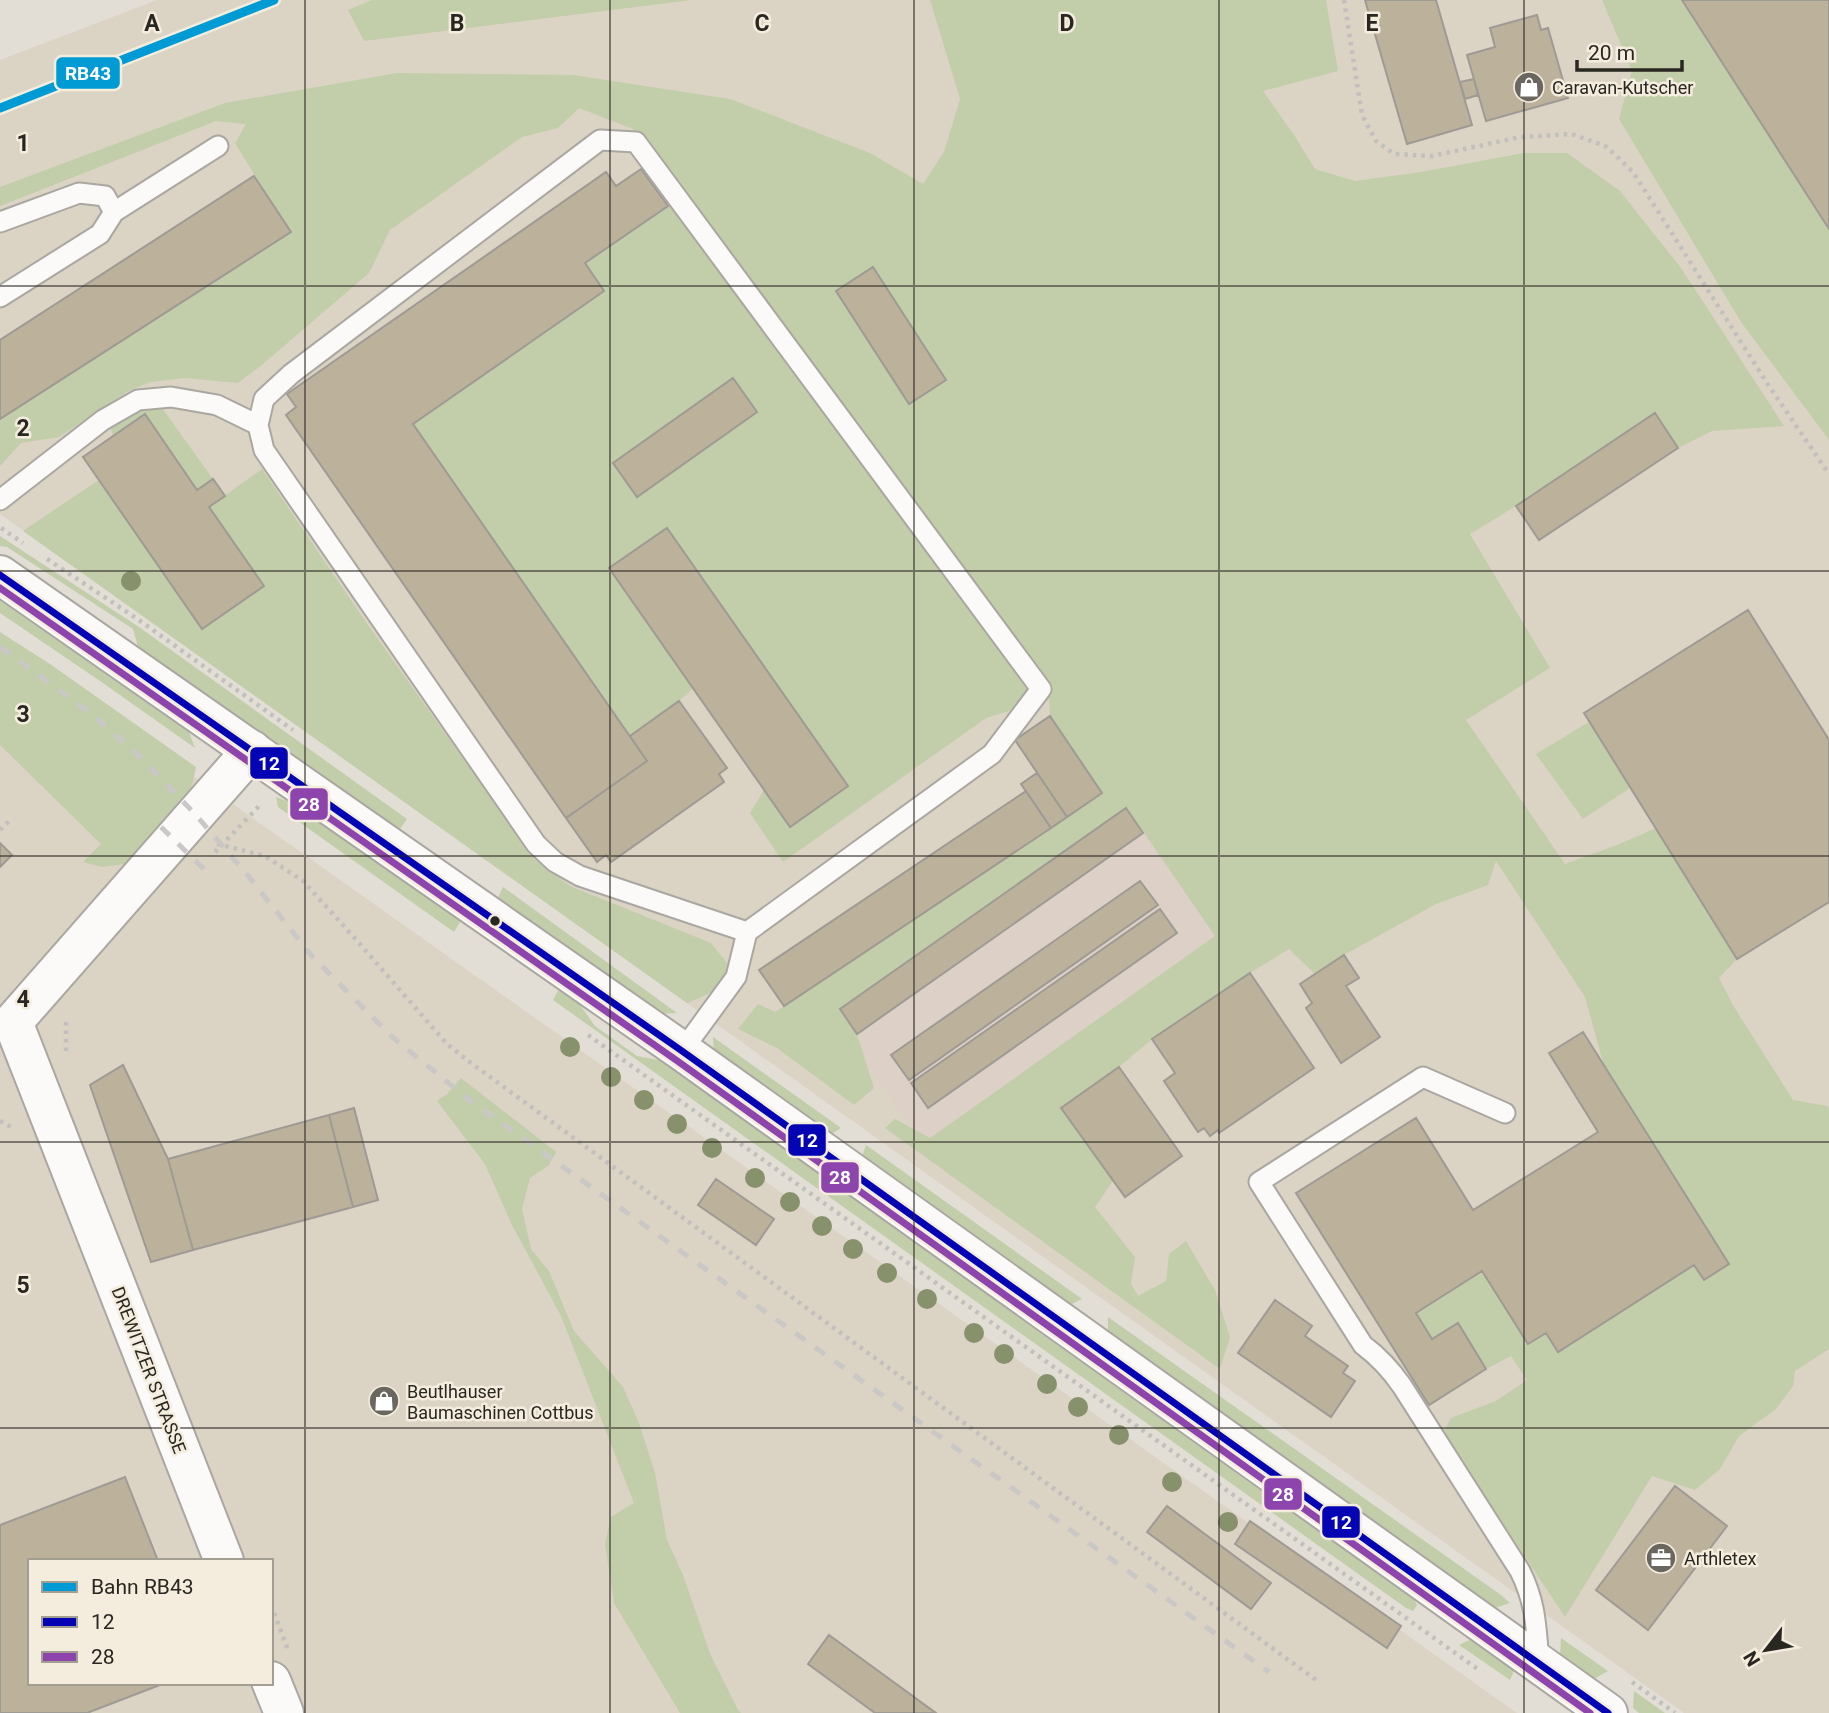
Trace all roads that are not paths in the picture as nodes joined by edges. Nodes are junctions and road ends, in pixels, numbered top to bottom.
1 (218, 146) dead end
2 (114, 212) junction
3 (0, 222) edge
4 (0, 297) edge
5 (258, 425) junction
6 (0, 500) edge
7 (0, 575) edge
8 (252, 750) junction
9 (747, 933) junction
10 (6, 1029) edge
11 (682, 1052) junction
12 (1505, 1113) dead end
13 (223, 1559) edge
14 (1539, 1663) junction
15 (273, 1685) edge
16 (284, 1713) edge
17 (1608, 1713) edge

1 - 2 lane
2 - 3 lane
2 - 4 lane
5 - 6 lane
5 - 9 lane
5 - 9 lane
7 - 8 street
8 - 10 street, DREWITZER STRASSE
8 - 11 street
9 - 11 lane
10 - 13 street, DREWITZER STRASSE
11 - 14 street
12 - 14 lane
14 - 17 street
15 - 16 street

